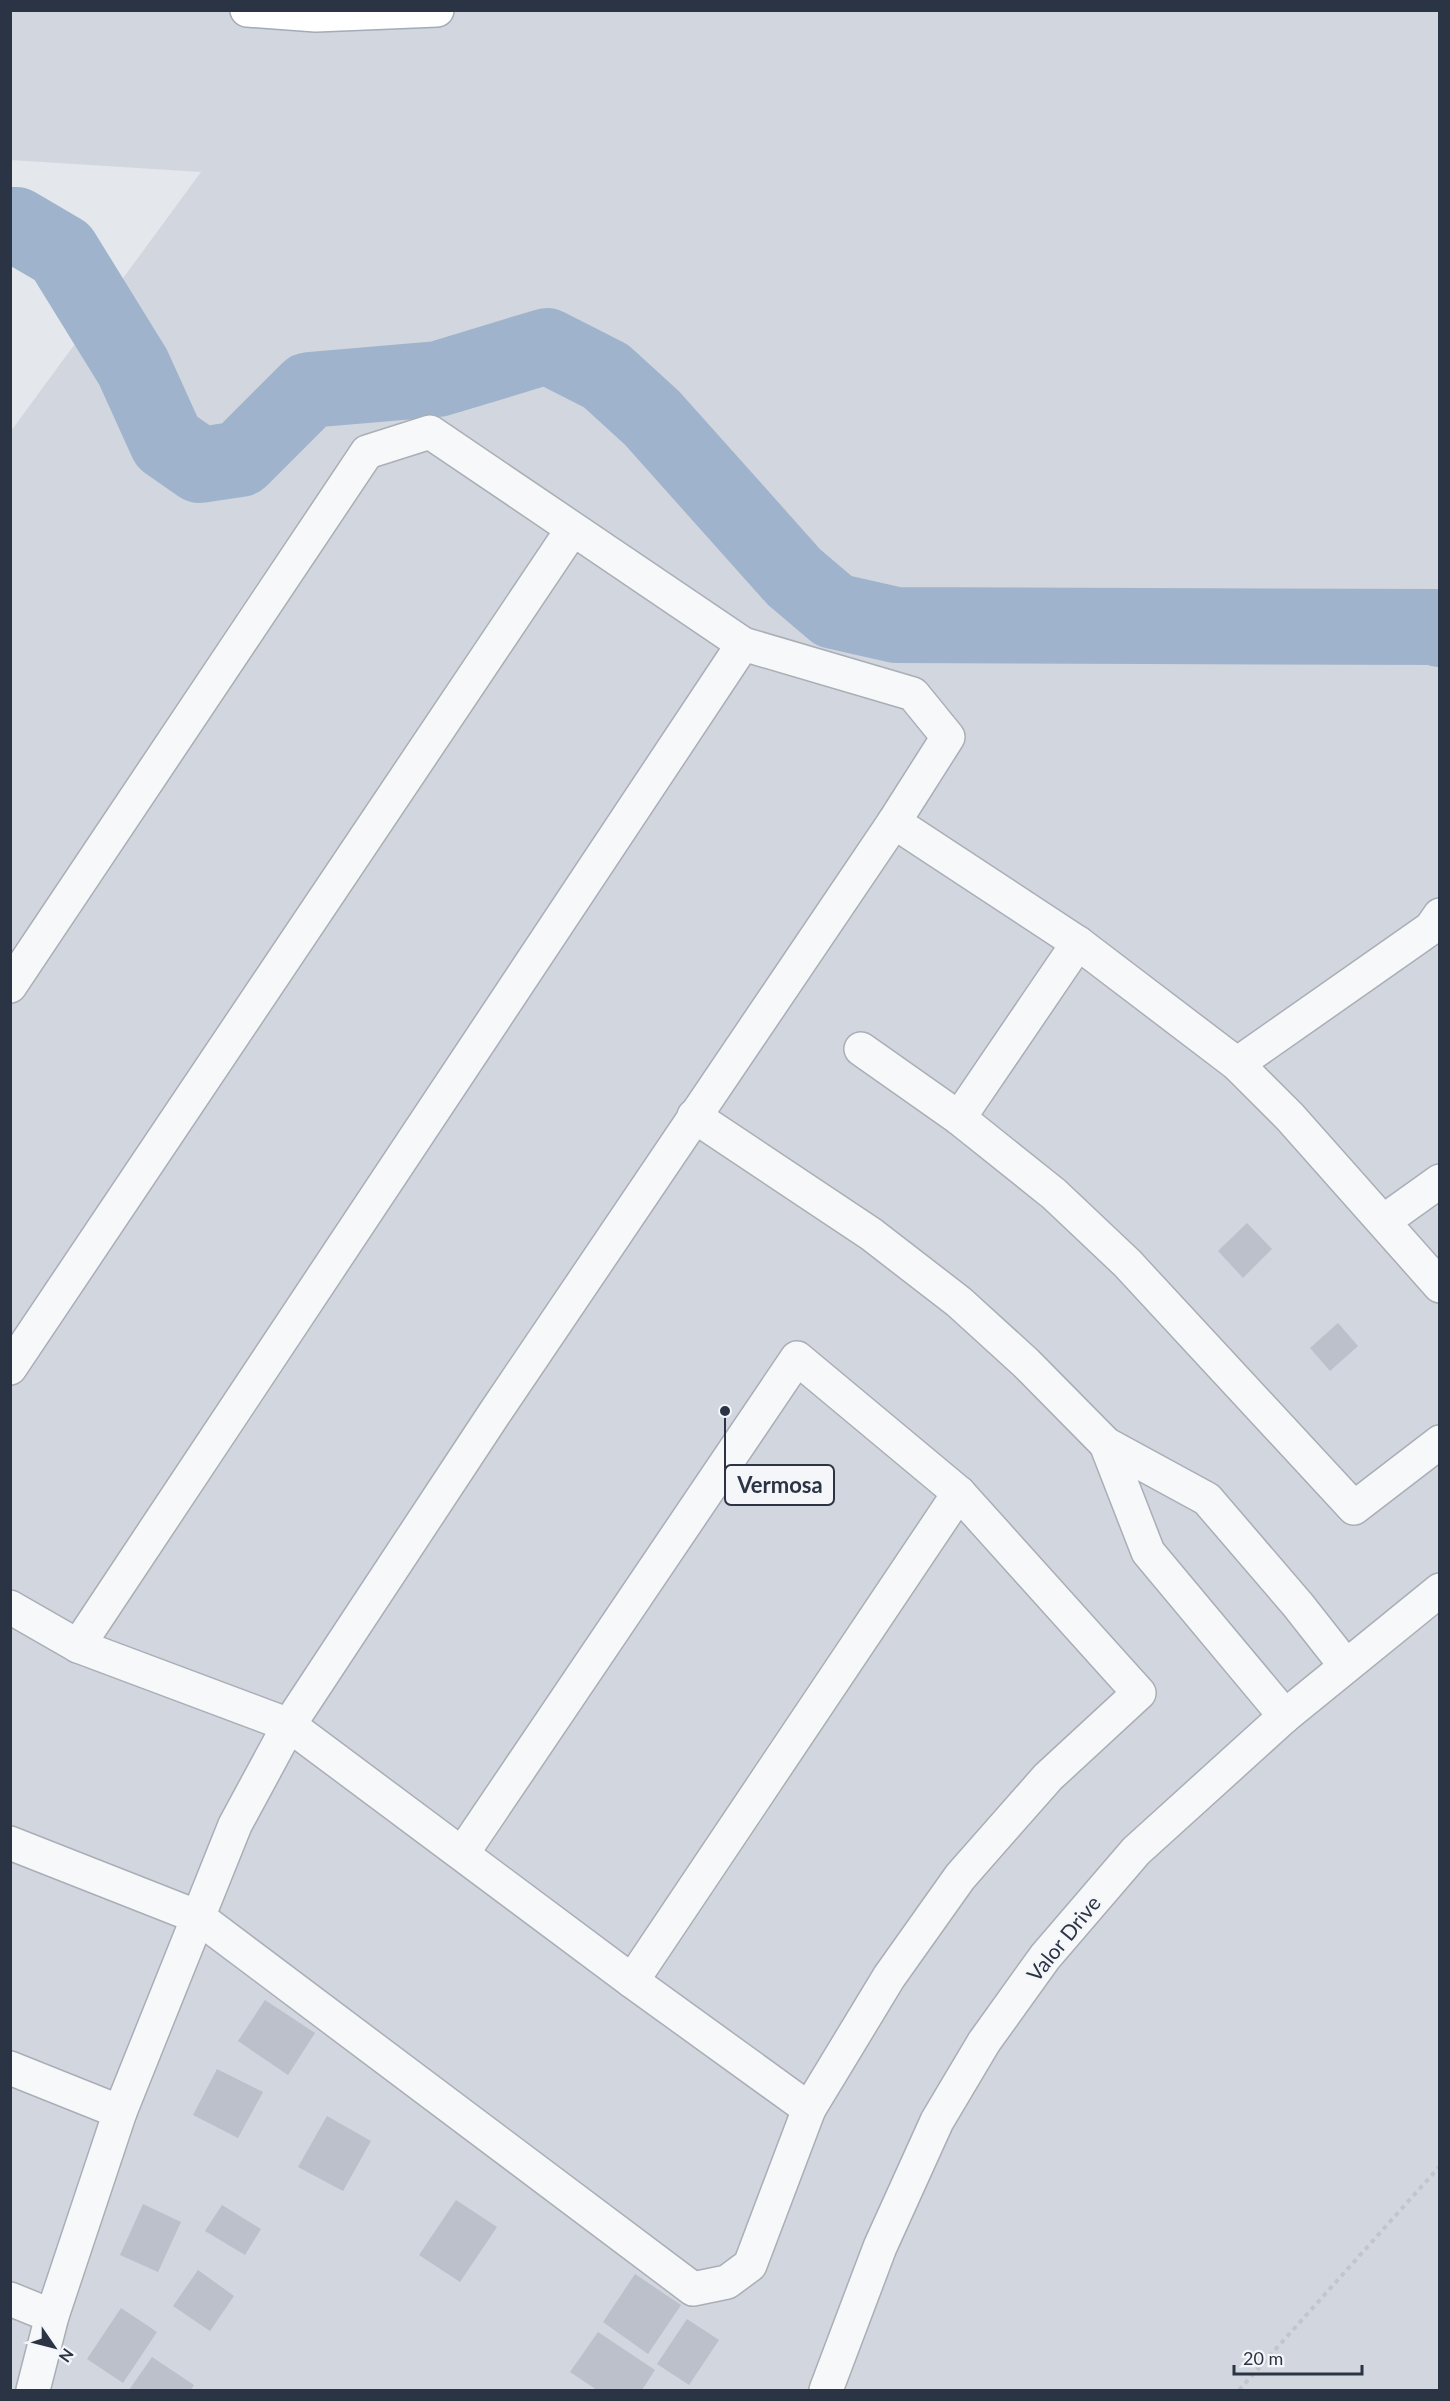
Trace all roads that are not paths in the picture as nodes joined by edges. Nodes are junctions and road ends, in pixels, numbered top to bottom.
1 (247, 10) edge
2 (437, 10) edge
3 (572, 530) junction
4 (742, 644) junction
5 (894, 822) junction
6 (1440, 915) edge
7 (1078, 943) junction
8 (10, 986) edge
9 (861, 1048) dead end
10 (1236, 1064) junction
11 (694, 1116) junction
12 (959, 1118) junction
13 (1440, 1181) edge
14 (1384, 1221) junction
15 (1440, 1286) edge
16 (10, 1368) edge
17 (1440, 1442) edge
18 (1106, 1444) junction
19 (959, 1493) junction
20 (1440, 1590) edge
21 (10, 1607) edge
22 (78, 1646) junction
23 (1347, 1666) junction
24 (1285, 1716) junction
25 (289, 1725) junction
26 (10, 1843) edge
27 (462, 1854) junction
28 (198, 1917) junction
29 (633, 1981) junction
30 (10, 2068) edge
31 (809, 2109) junction
32 (120, 2112) junction
33 (10, 2299) edge
34 (52, 2316) junction
35 (33, 2391) edge
36 (825, 2391) edge

1 - 2 main road
3 - 4 street
3 - 8 street
3 - 16 street
4 - 5 street
4 - 22 street
5 - 7 street
5 - 11 street
6 - 10 street
7 - 10 street
7 - 12 street
9 - 12 street
10 - 14 street
11 - 18 street
11 - 25 street
12 - 17 street
13 - 14 street
14 - 15 street
18 - 23 street
18 - 24 street
19 - 27 street
19 - 29 street
19 - 31 street
20 - 23 street, Valor Drive
21 - 22 street
22 - 25 street
23 - 24 street, Valor Drive
24 - 36 street, Valor Drive
25 - 27 street
25 - 28 street
26 - 28 street
27 - 29 street
28 - 31 street
28 - 32 street
29 - 31 street
30 - 32 street
32 - 34 street
33 - 34 street
34 - 35 street

